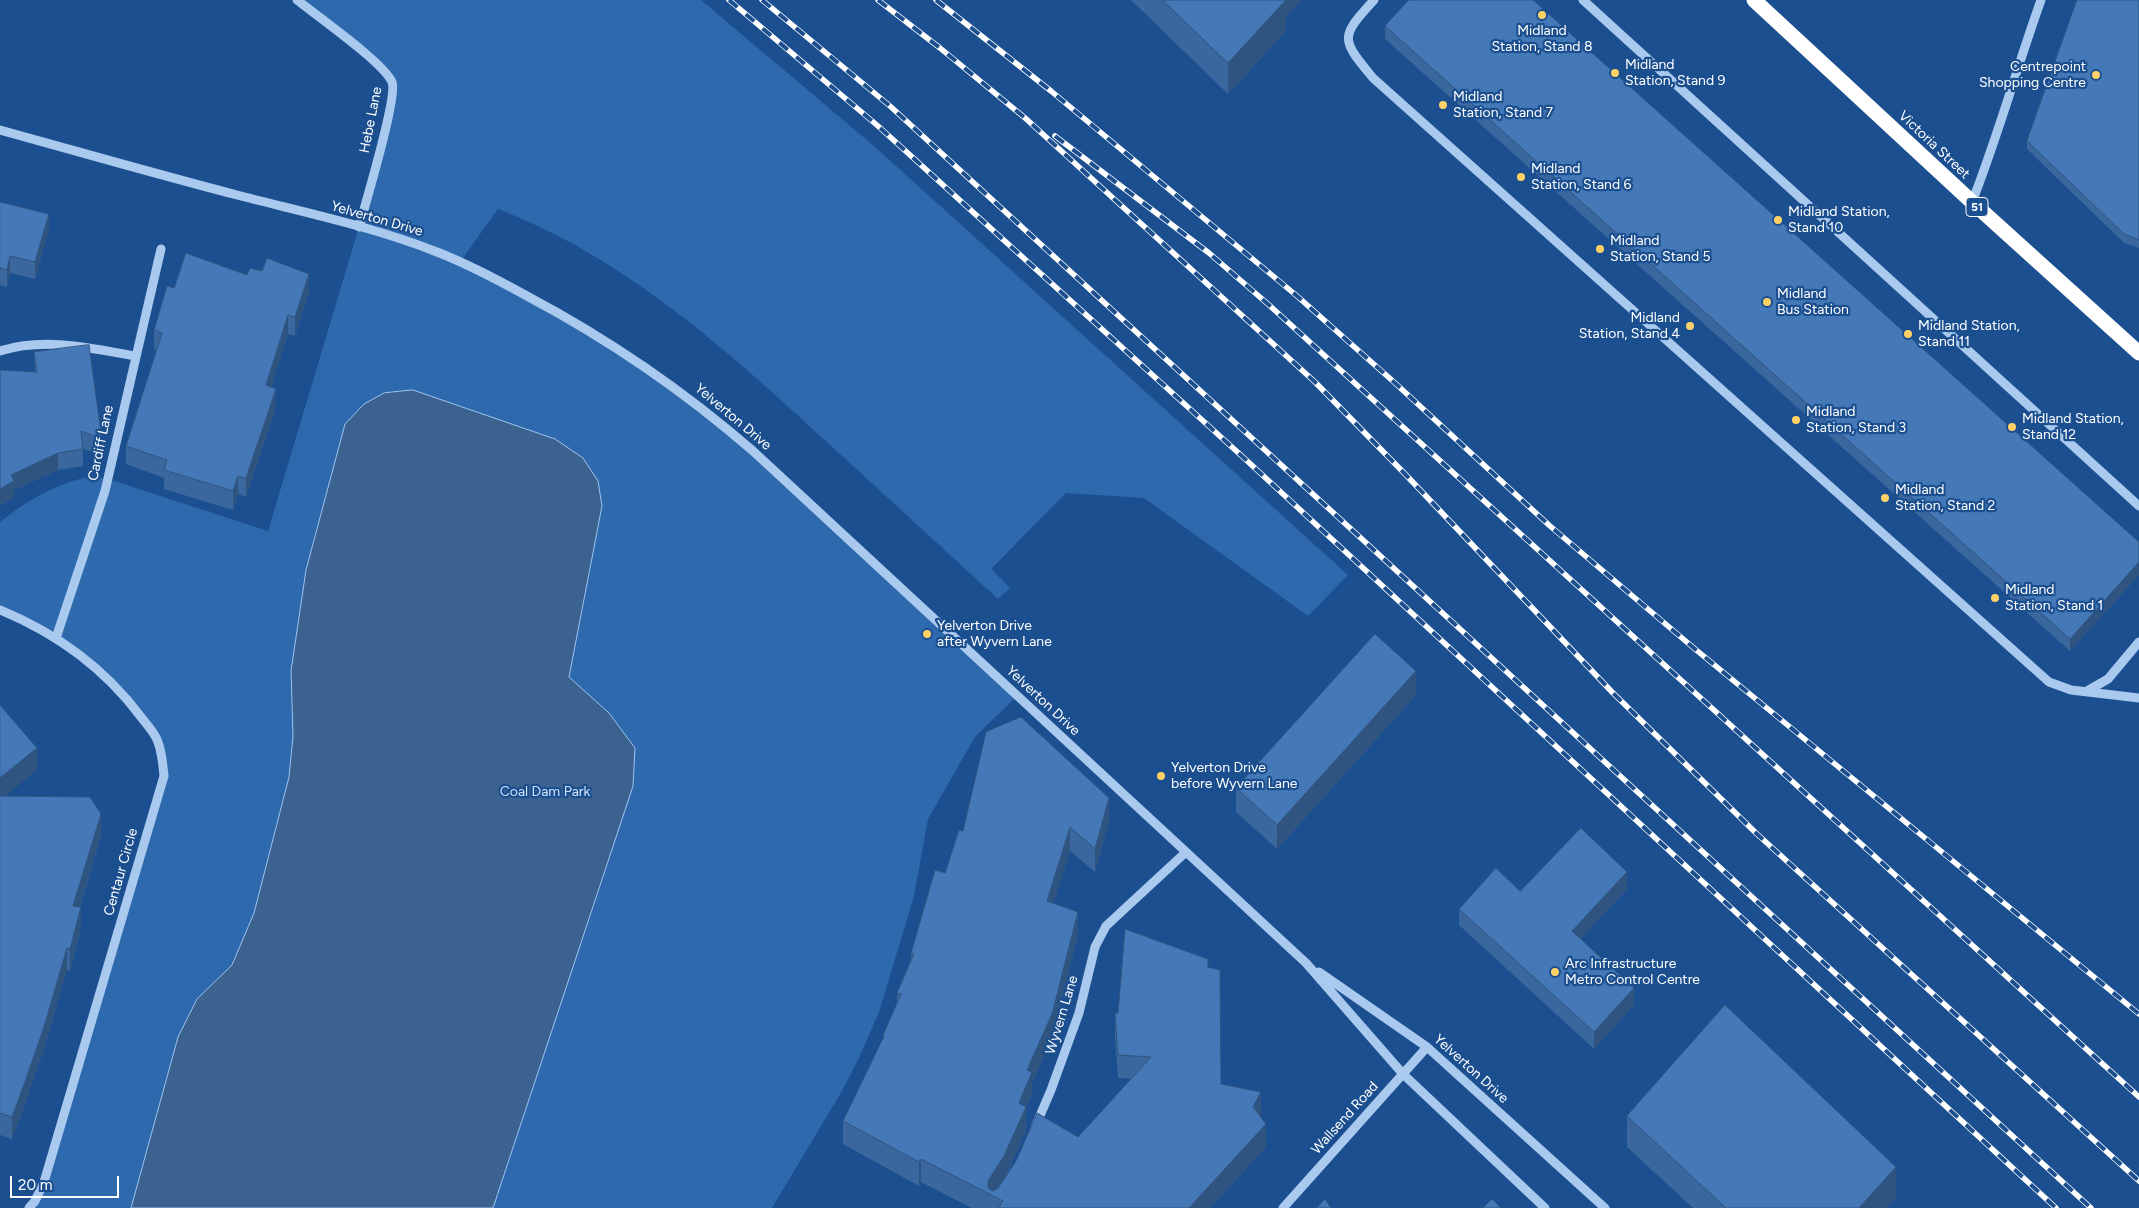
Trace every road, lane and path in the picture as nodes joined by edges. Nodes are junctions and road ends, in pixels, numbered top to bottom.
1 (297, 0) edge
2 (1374, 0) edge
3 (1584, 0) edge
4 (1754, 0) edge
5 (2040, 0) edge
6 (0, 130) edge
7 (1972, 202) junction
8 (359, 227) junction
9 (161, 249) dead end
10 (0, 351) edge
11 (2139, 352) edge
12 (135, 356) junction
13 (2139, 506) edge
14 (0, 610) edge
15 (56, 638) junction
16 (2139, 642) edge
17 (2087, 691) junction
18 (2139, 698) edge
19 (1186, 852) junction
20 (1306, 964) junction
21 (1427, 1047) junction
22 (1403, 1074) junction
23 (1031, 1136) edge
24 (30, 1208) edge
25 (1283, 1208) edge
26 (1545, 1208) edge
27 (1605, 1208) edge

1 - 8 street, Hebe Lane
2 - 17 street
3 - 13 street
4 - 7 highway, Victoria Street / 51
5 - 7 street
6 - 8 street, Yelverton Drive
7 - 11 highway, Victoria Street / 51
8 - 19 street, Yelverton Drive
9 - 12 street, Cardiff Lane
10 - 12 street
12 - 15 street, Cardiff Lane
14 - 15 street, Centaur Circle
15 - 24 street, Centaur Circle
16 - 17 street
17 - 18 street
19 - 20 street, Yelverton Drive
19 - 23 street, Wyvern Lane
20 - 21 street, Yelverton Drive
20 - 22 street, Yelverton Drive
21 - 22 street, Wallsend Road
21 - 27 street, Yelverton Drive
22 - 25 street, Wallsend Road
22 - 26 street, Yelverton Drive

